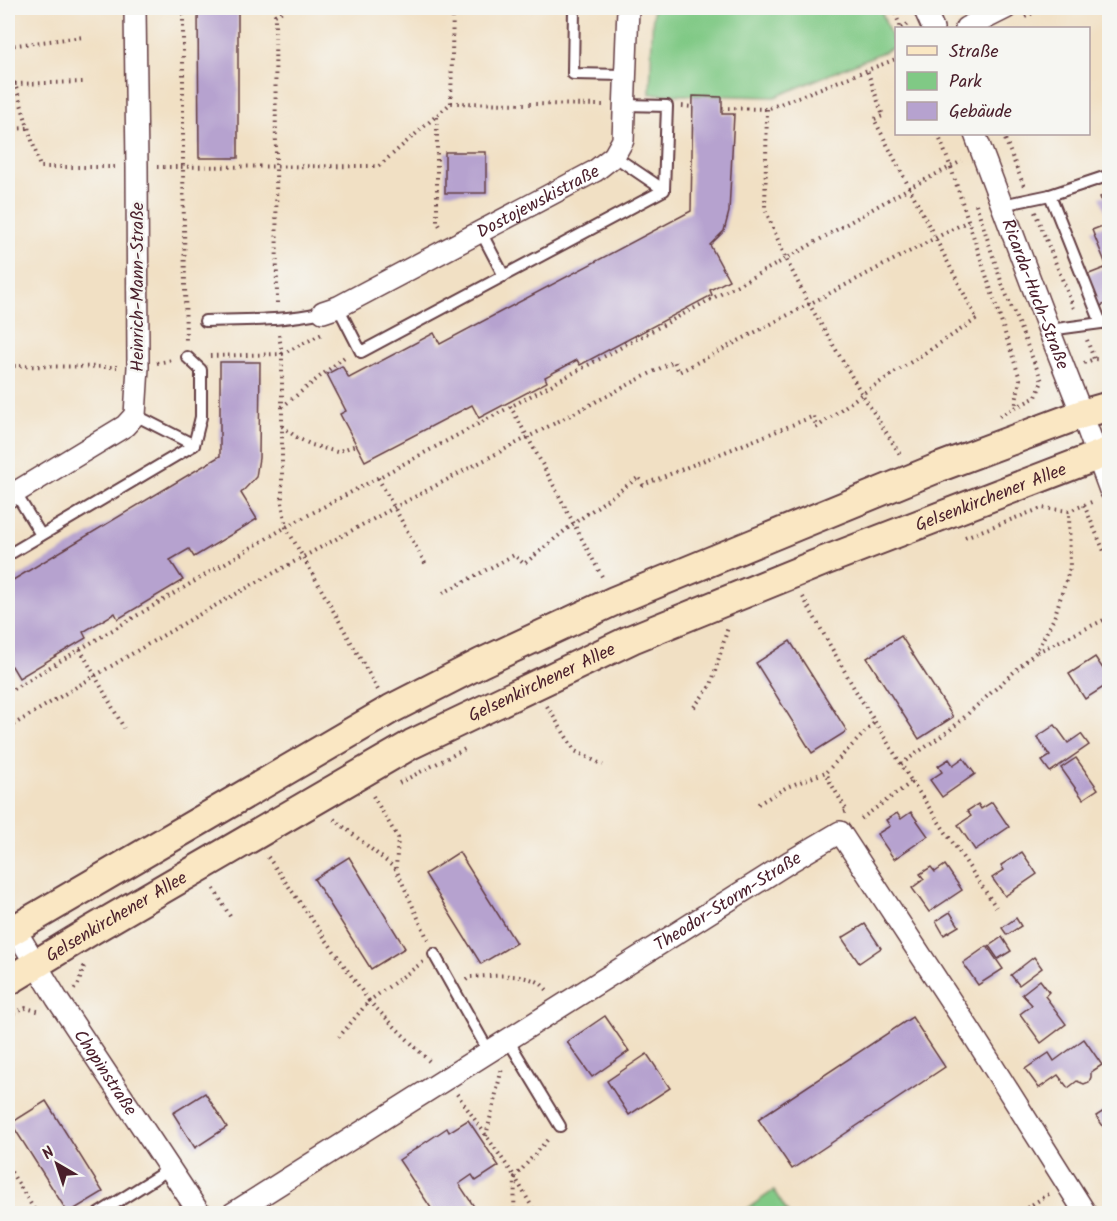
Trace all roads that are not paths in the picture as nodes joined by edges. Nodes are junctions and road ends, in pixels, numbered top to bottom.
1 (135, 8) edge
2 (574, 8) edge
3 (627, 8) edge
4 (924, 8) edge
5 (1006, 8) edge
6 (933, 27) edge
7 (968, 27) edge
8 (625, 75) junction
9 (625, 105) junction
10 (971, 149) edge
11 (614, 156) junction
12 (1110, 175) edge
13 (664, 190) junction
14 (1050, 195) junction
15 (1002, 205) junction
16 (481, 232) junction
17 (504, 276) junction
18 (331, 309) junction
19 (205, 321) dead end
20 (1105, 322) edge
21 (1049, 330) junction
22 (186, 357) road end
23 (1110, 406) edge
24 (1082, 414) junction
25 (135, 416) junction
26 (194, 445) junction
27 (1103, 453) edge
28 (1105, 494) edge
29 (11, 495) edge
30 (41, 535) junction
31 (8, 555) edge
32 (10, 926) edge
33 (434, 954) road end
34 (35, 963) junction
35 (8, 981) edge
36 (512, 1046) junction
37 (489, 1052) junction
38 (560, 1126) road end
39 (171, 1168) junction
40 (98, 1214) edge
41 (200, 1214) edge
42 (232, 1214) edge
43 (1086, 1214) edge

1 - 25 street, Heinrich-Mann-Straße
2 - 8 lane
3 - 8 street, Dostojewskistraße
4 - 6 street
5 - 7 street
8 - 9 street, Dostojewskistraße
9 - 11 street, Dostojewskistraße
9 - 13 lane
10 - 15 street, Ricarda-Huch-Straße
11 - 13 lane
11 - 16 street, Dostojewskistraße
12 - 14 lane
13 - 17 lane
14 - 15 lane
14 - 20 lane
15 - 21 street, Ricarda-Huch-Straße
16 - 17 lane
16 - 18 street, Dostojewskistraße
17 - 18 lane
18 - 19 lane
20 - 21 lane
21 - 24 street, Ricarda-Huch-Straße
22 - 26 lane
23 - 24 main road
24 - 27 street, Ricarda-Huch-Straße
24 - 32 main road
25 - 26 lane
25 - 29 street
26 - 30 lane
27 - 28 street, Ricarda-Huch-Straße
27 - 34 main road, Gelsenkirchener Allee
29 - 30 lane
30 - 31 lane
32 - 34 street, Chopinstraße
33 - 37 lane
34 - 35 main road, Gelsenkirchener Allee
34 - 39 street, Chopinstraße
36 - 37 street, Theodor-Storm-Straße
36 - 38 lane
36 - 43 street, Theodor-Storm-Straße
37 - 42 street, Theodor-Storm-Straße
39 - 40 lane
39 - 41 street, Chopinstraße

